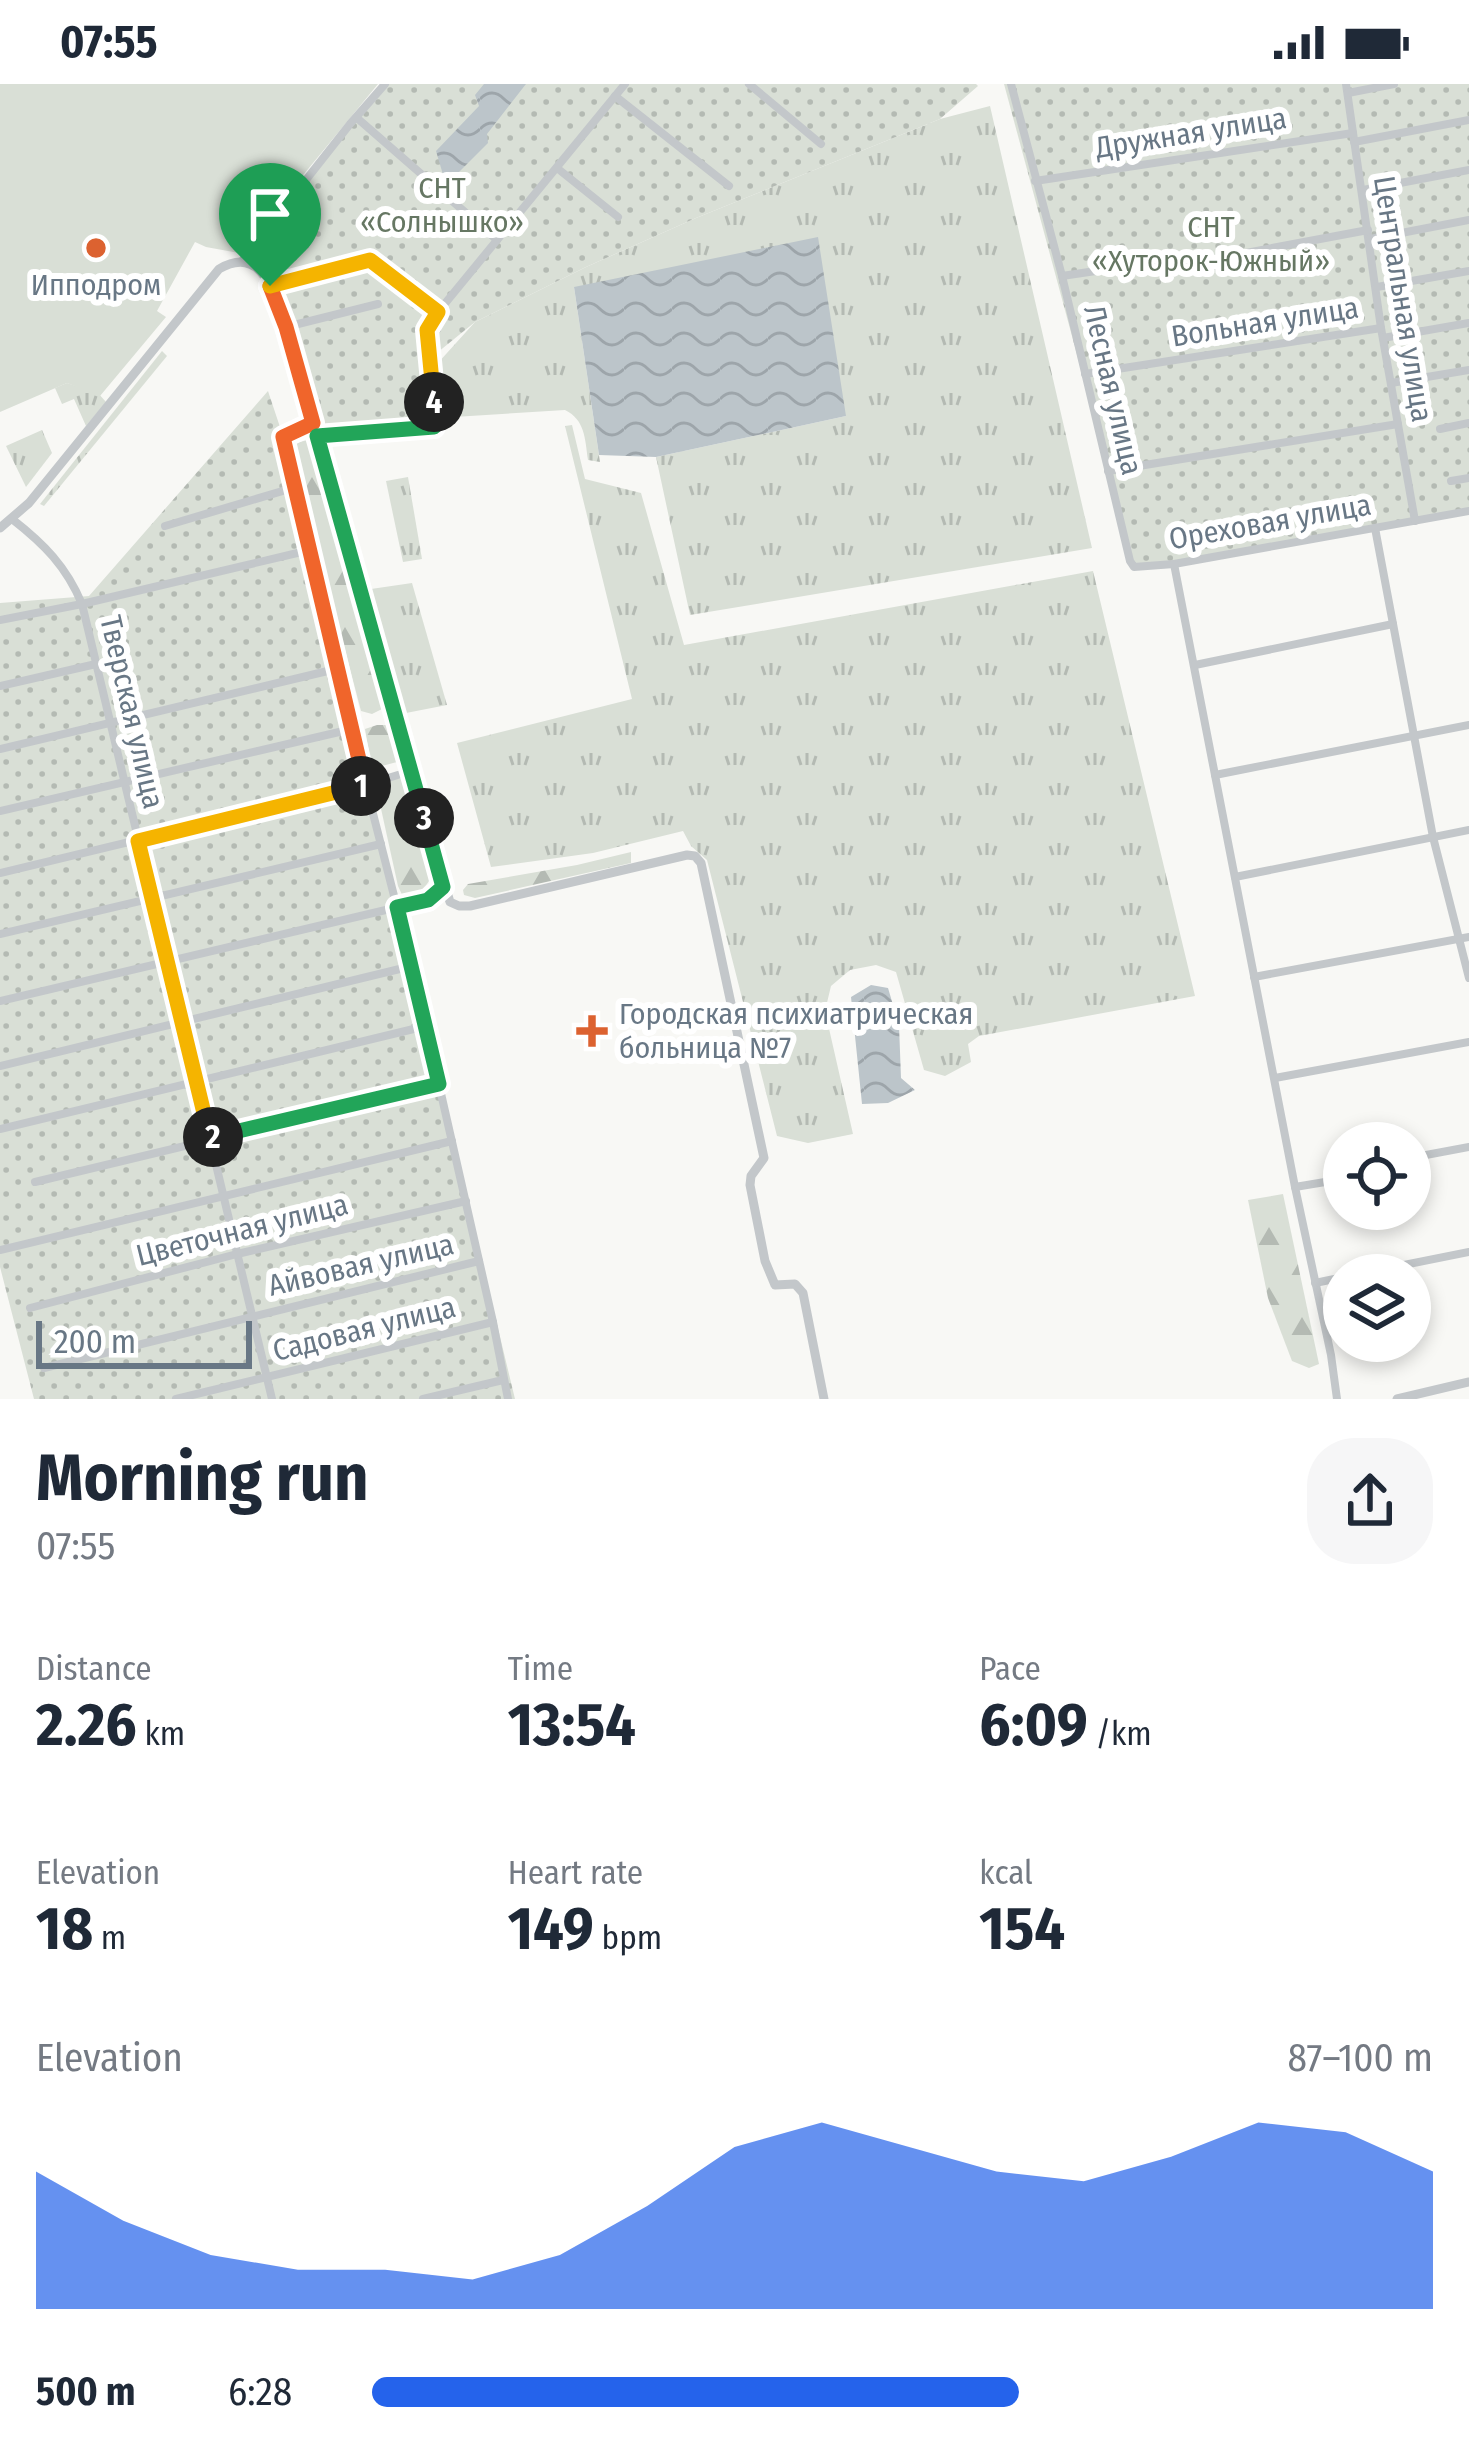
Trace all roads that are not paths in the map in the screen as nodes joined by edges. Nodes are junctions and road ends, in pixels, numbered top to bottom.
1 (385, 84) edge
2 (626, 84) edge
3 (749, 84) edge
4 (1013, 84) edge
5 (1394, 84) edge
6 (1347, 88) edge
7 (615, 97) junction
8 (357, 118) junction
9 (1469, 120) edge
10 (1354, 138) junction
11 (821, 144) dead end
12 (557, 168) junction
13 (1469, 170) edge
14 (1035, 181) junction
15 (729, 186) dead end
16 (1363, 190) junction
17 (619, 217) dead end
18 (1469, 220) edge
19 (1369, 234) junction
20 (497, 240) junction
21 (242, 261) junction
22 (1469, 271) edge
23 (1062, 276) junction
24 (270, 286) junction
25 (1377, 287) junction
26 (378, 304) dead end
27 (438, 312) junction
28 (1469, 322) edge
29 (286, 327) junction
30 (1382, 333) junction
31 (1469, 370) edge
32 (1084, 374) junction
33 (1391, 383) junction
34 (313, 423) junction
35 (1469, 423) edge
36 (1398, 424) junction
37 (1440, 429) dead end
38 (317, 436) junction
39 (1108, 471) junction
40 (1469, 478) edge
41 (1451, 481) dead end
42 (296, 487) junction
43 (1469, 511) edge
44 (12, 519) junction
45 (1414, 520) junction
46 (165, 526) dead end
47 (0, 528) edge
48 (1375, 528) junction
49 (310, 550) junction
50 (1174, 564) junction
51 (1134, 567) joint
52 (80, 600) junction
53 (0, 620) edge
54 (1393, 624) junction
55 (97, 664) junction
56 (1195, 665) junction
57 (336, 669) junction
58 (0, 686) edge
59 (110, 722) junction
60 (1469, 725) edge
61 (352, 729) junction
62 (1413, 736) junction
63 (0, 749) edge
64 (411, 771) junction
65 (1215, 775) junction
66 (125, 782) junction
67 (365, 785) junction
68 (0, 811) edge
69 (1469, 830) edge
70 (1433, 837) junction
71 (138, 841) junction
72 (381, 844) junction
73 (0, 873) edge
74 (1235, 877) junction
75 (443, 887) junction
76 (152, 899) junction
77 (397, 907) junction
78 (0, 934) edge
79 (1465, 938) edge
80 (168, 962) junction
81 (412, 966) junction
82 (1254, 977) junction
83 (1469, 978) edge
84 (0, 1001) edge
85 (182, 1022) junction
86 (426, 1026) junction
87 (1469, 1042) edge
88 (0, 1066) edge
89 (1275, 1078) junction
90 (196, 1080) junction
91 (439, 1084) junction
92 (0, 1130) edge
93 (210, 1138) junction
94 (452, 1141) junction
95 (1469, 1147) edge
96 (1431, 1154) edge
97 (34, 1182) dead end
98 (1323, 1182) edge
99 (1295, 1187) junction
100 (224, 1197) junction
101 (466, 1201) junction
102 (0, 1250) edge
103 (1469, 1252) edge
104 (237, 1254) junction
105 (1431, 1260) edge
106 (479, 1261) junction
107 (1323, 1281) edge
108 (1315, 1282) junction
109 (30, 1308) dead end
110 (251, 1316) junction
111 (493, 1322) junction
112 (44, 1368) dead end
113 (267, 1377) junction
114 (503, 1380) junction
115 (1469, 1382) edge
116 (176, 1399) edge
117 (272, 1399) edge
118 (423, 1399) edge
119 (508, 1399) edge
120 (824, 1399) edge
121 (1337, 1399) edge
122 (1397, 1399) edge

1 - 8 street
2 - 7 street
3 - 11 street
4 - 14 street, Лесная улица
5 - 6 street
6 - 10 street, Центральная улица
7 - 12 street
7 - 15 street
8 - 20 street
8 - 21 street
9 - 10 street, Дружная улица
10 - 14 street, Дружная улица
10 - 16 street, Центральная улица
12 - 17 street
12 - 20 street
13 - 16 street
14 - 23 street, Лесная улица
16 - 19 street, Центральная улица
18 - 19 street
19 - 23 street
19 - 25 street, Центральная улица
20 - 27 street
21 - 24 street
21 - 44 street
22 - 25 street
23 - 32 street, Лесная улица
24 - 27 street
24 - 29 street
25 - 30 street, Центральная улица
26 - 29 street
27 - 38 street
28 - 30 street, Вольная улица
29 - 34 street
30 - 32 street, Вольная улица
30 - 33 street, Центральная улица
31 - 33 street
32 - 39 street, Лесная улица
33 - 36 street, Центральная улица
34 - 38 street
34 - 42 street
35 - 37 street
36 - 39 street
36 - 45 street, Центральная улица
38 - 64 street
39 - 51 street, Лесная улица
40 - 41 street
42 - 46 street
42 - 49 street
43 - 45 street, Ореховая улица
44 - 47 street
44 - 52 street
45 - 48 street, Ореховая улица
48 - 50 street, Ореховая улица
48 - 54 street
49 - 52 street
49 - 57 street
50 - 51 street, Ореховая улица
50 - 56 street
52 - 53 street
52 - 55 street, Тверская улица
54 - 56 street
54 - 62 street
55 - 58 street
55 - 59 street, Тверская улица
56 - 65 street
57 - 59 street
57 - 61 street
59 - 63 street
59 - 66 street, Тверская улица
60 - 62 street
61 - 66 street
61 - 67 street
62 - 65 street
62 - 70 street
64 - 67 street
64 - 75 street
65 - 74 street
66 - 68 street
66 - 71 street, Тверская улица
67 - 71 street
67 - 72 street
69 - 70 street
70 - 74 street
70 - 79 street
71 - 73 street
71 - 76 street, Тверская улица
72 - 76 street
72 - 77 street
74 - 82 street
75 - 77 street
75 - 120 street
76 - 78 street
76 - 80 street, Тверская улица
77 - 80 street
77 - 81 street
79 - 82 street
79 - 83 street
80 - 84 street
80 - 85 street, Тверская улица
81 - 85 street
81 - 86 street
82 - 89 street
85 - 88 street
85 - 90 street, Тверская улица
86 - 90 street
86 - 91 street
87 - 89 street
89 - 99 street
90 - 92 street
90 - 93 street, Тверская улица
91 - 93 street
91 - 94 street
93 - 97 street
93 - 100 street, Тверская улица
94 - 100 street
94 - 101 street
95 - 96 street
98 - 99 street
99 - 108 street
100 - 102 street
100 - 104 street, Тверская улица
101 - 104 street, Цветочная улица
101 - 106 street
103 - 105 street
104 - 109 street, Цветочная улица
104 - 110 street, Тверская улица
106 - 110 street, Айвовая улица
106 - 111 street
107 - 108 street
108 - 121 street
110 - 112 street, Айвовая улица
110 - 113 street, Тверская улица
111 - 113 street, Садовая улица
111 - 114 street
113 - 116 street, Садовая улица
113 - 117 street, Тверская улица
114 - 118 street
114 - 119 street
115 - 122 street

